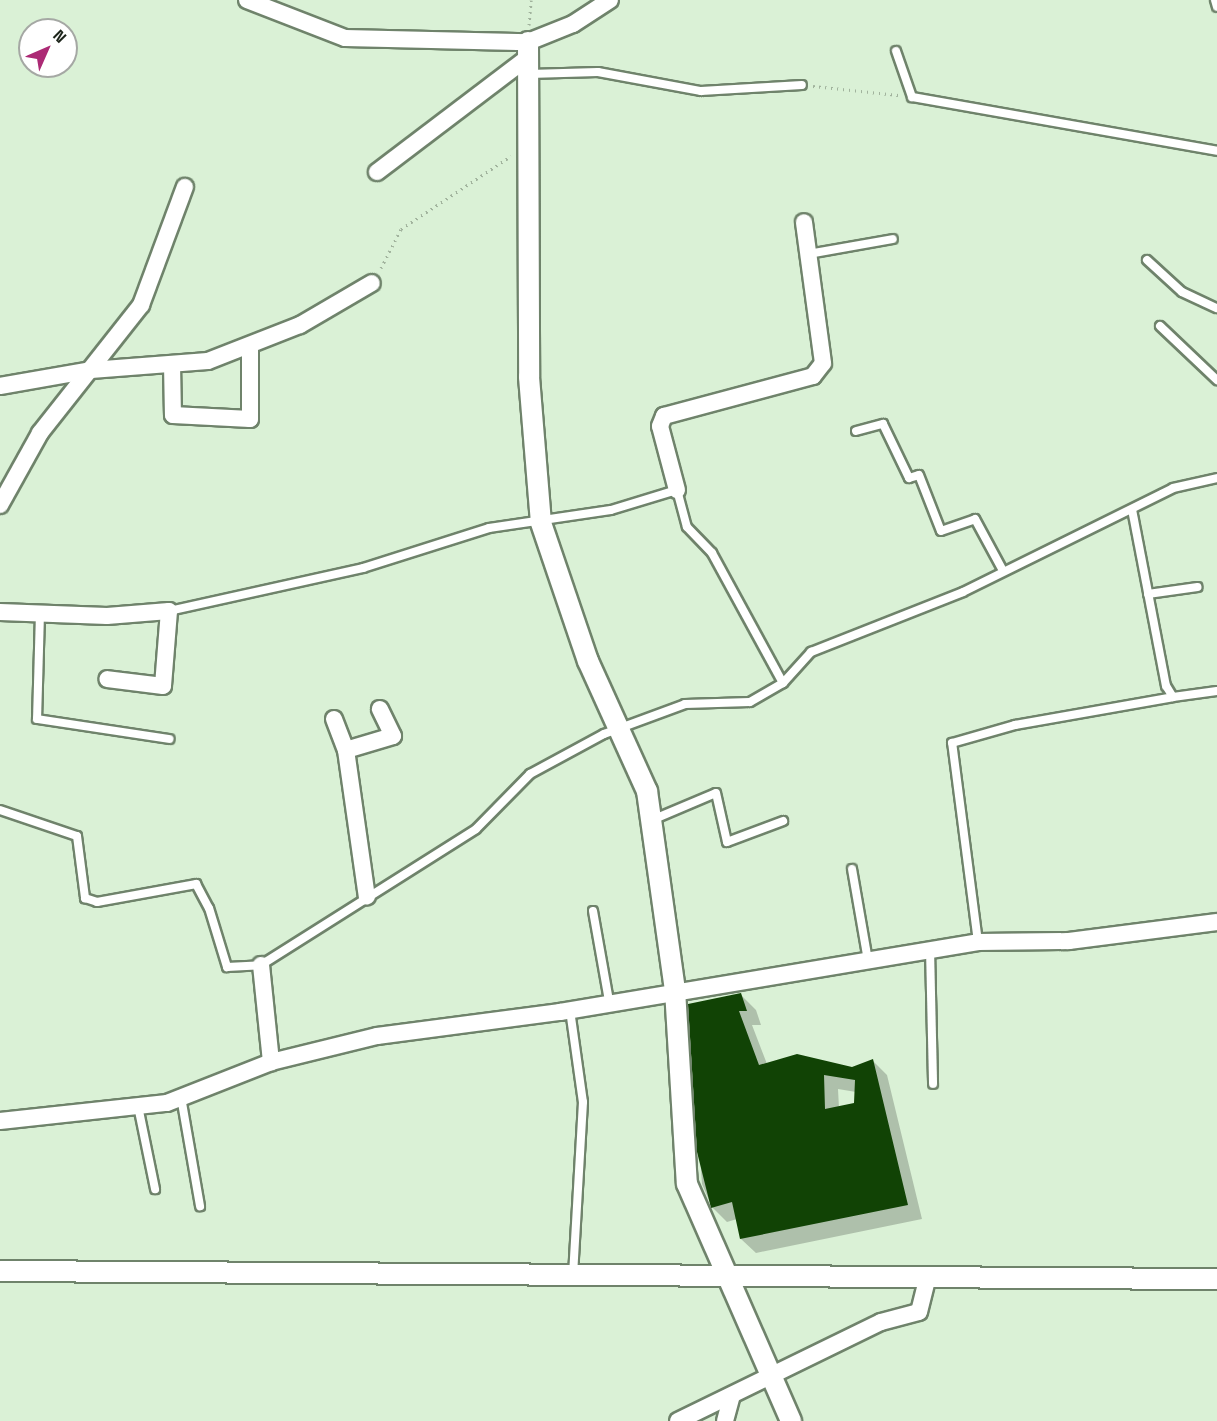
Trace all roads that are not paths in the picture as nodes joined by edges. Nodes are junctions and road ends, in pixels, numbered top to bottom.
1 (248, 0) edge
2 (610, 0) edge
3 (1215, 0) edge
4 (1217, 6) edge
5 (896, 51) dead end
6 (527, 59) junction
7 (802, 85) road end
8 (1217, 151) edge
9 (377, 172) dead end
10 (185, 187) dead end
11 (804, 222) dead end
12 (893, 240) dead end
13 (808, 254) junction
14 (1148, 260) dead end
15 (372, 283) road end
16 (1217, 308) edge
17 (1160, 326) dead end
18 (250, 347) junction
19 (172, 364) junction
20 (91, 370) junction
21 (1217, 380) edge
22 (0, 386) edge
23 (856, 431) dead end
24 (1217, 478) edge
25 (676, 490) junction
26 (0, 505) edge
27 (1132, 510) junction
28 (541, 523) junction
29 (1002, 569) junction
30 (1198, 587) dead end
31 (1148, 594) junction
32 (169, 611) junction
33 (0, 612) edge
34 (40, 613) junction
35 (107, 679) dead end
36 (783, 683) junction
37 (1217, 691) edge
38 (1173, 698) junction
39 (380, 709) dead end
40 (334, 719) dead end
41 (618, 728) junction
42 (170, 739) dead end
43 (346, 750) junction
44 (0, 810) edge
45 (651, 821) junction
46 (783, 821) dead end
47 (852, 869) dead end
48 (368, 897) junction
49 (593, 911) dead end
50 (1217, 922) edge
51 (978, 942) junction
52 (930, 950) junction
53 (868, 961) junction
54 (261, 965) junction
55 (675, 990) junction
56 (609, 1001) junction
57 (570, 1010) junction
58 (271, 1062) junction
59 (933, 1084) dead end
60 (181, 1097) junction
61 (138, 1106) junction
62 (0, 1121) edge
63 (155, 1190) dead end
64 (201, 1206) dead end
65 (0, 1271) edge
66 (573, 1275) junction
67 (725, 1276) junction
68 (927, 1279) junction
69 (1217, 1279) edge
70 (773, 1379) junction
71 (731, 1398) junction
72 (678, 1421) edge
73 (725, 1421) edge
74 (791, 1421) edge

1 - 6 street
2 - 6 street
3 - 4 lane
5 - 8 lane
6 - 7 lane
6 - 9 street
6 - 28 street
10 - 20 street
11 - 13 street
12 - 13 lane
13 - 25 street
14 - 16 lane
15 - 18 street
17 - 21 lane
18 - 19 street
18 - 19 street
19 - 20 street
20 - 22 street
20 - 26 street
23 - 29 lane
24 - 27 lane
25 - 28 lane
25 - 36 lane
27 - 29 lane
27 - 31 lane
28 - 32 lane
28 - 41 street
29 - 36 lane
30 - 31 lane
31 - 38 lane
32 - 34 street
32 - 35 street
33 - 34 street
34 - 42 lane
36 - 41 lane
37 - 38 lane
38 - 51 lane
39 - 43 street
40 - 43 street
41 - 45 street
41 - 48 lane
43 - 48 street
44 - 54 lane
45 - 46 lane
45 - 55 street
47 - 53 lane
48 - 54 lane
49 - 56 lane
50 - 51 street
51 - 52 street
52 - 53 street
52 - 59 lane
53 - 55 street
54 - 58 street
55 - 56 street
55 - 67 street
56 - 57 street
57 - 58 street
57 - 66 lane
58 - 60 street
60 - 61 street
60 - 64 lane
61 - 62 street
61 - 63 lane
65 - 66 street
66 - 67 street
67 - 68 street
67 - 70 street
68 - 69 street
68 - 70 street
70 - 71 street
70 - 74 street
71 - 72 street
71 - 73 street

